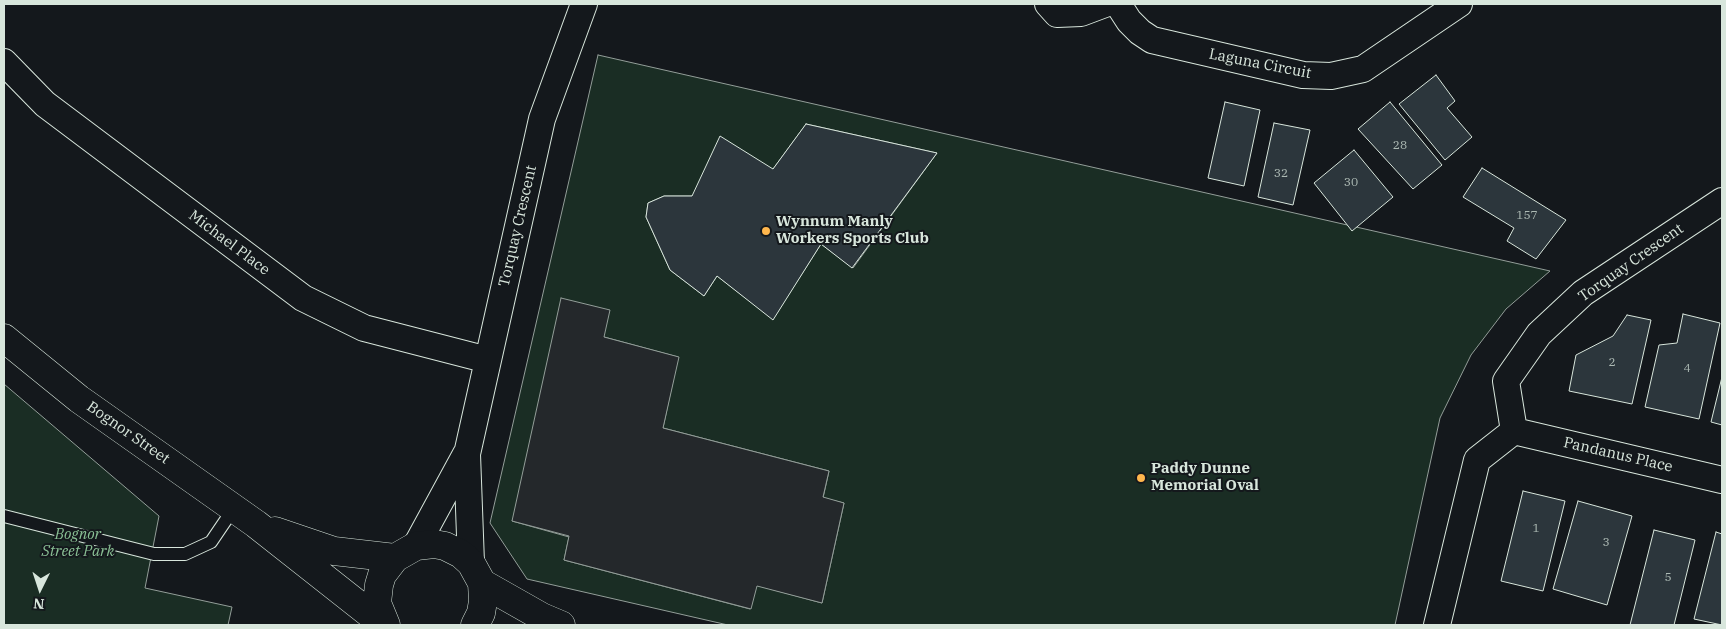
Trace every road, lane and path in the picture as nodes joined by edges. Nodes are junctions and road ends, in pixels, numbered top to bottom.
1 (584, 4) edge
2 (1048, 4) edge
3 (1105, 4) edge
4 (1118, 4) edge
5 (1460, 4) edge
6 (4, 62) edge
7 (1722, 200) edge
8 (4, 338) edge
9 (488, 360) junction
10 (1514, 431) junction
11 (466, 454) junction
12 (1722, 480) edge
13 (234, 508) junction
14 (4, 516) edge
15 (256, 524) junction
16 (405, 552) junction
17 (476, 573) junction
18 (385, 625) edge
19 (475, 625) edge
20 (561, 625) edge
21 (1437, 625) edge

1 - 9 street, Torquay Crescent
2 - 3 street
4 - 5 street, Laguna Circuit
6 - 9 street, Michael Place
7 - 10 street, Torquay Crescent
8 - 13 street, Bognor Street
9 - 11 street, Torquay Crescent
10 - 12 street, Pandanus Place
10 - 21 street
11 - 16 street, Torquay Crescent
11 - 17 street, Torquay Crescent
13 - 14 lane
13 - 15 street, Bognor Street
15 - 16 street, Bognor Street
15 - 18 street, Bognor Street
16 - 17 street, Bognor Street
16 - 18 street, Bognor Street
17 - 19 street
17 - 20 street, Bognor Street

